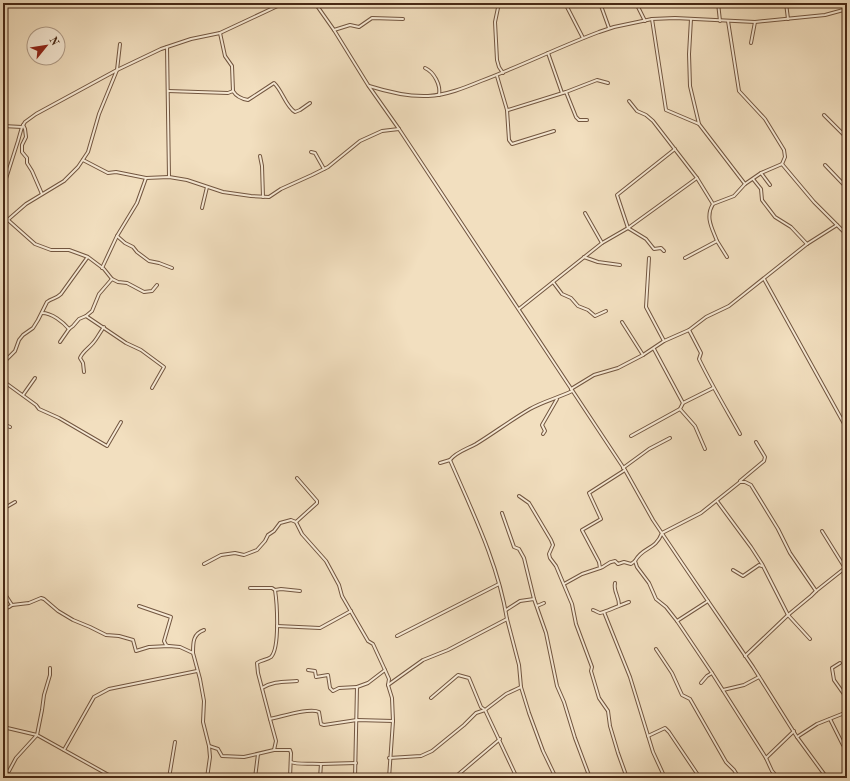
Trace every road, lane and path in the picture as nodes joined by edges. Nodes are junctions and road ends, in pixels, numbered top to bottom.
1 (284, 3) edge
2 (315, 3) edge
3 (499, 3) edge
4 (565, 3) edge
5 (600, 3) edge
6 (636, 3) edge
7 (718, 3) edge
8 (786, 3) edge
9 (847, 9) edge
10 (404, 19) dead end
11 (652, 19) junction
12 (691, 19) junction
13 (788, 19) junction
14 (645, 21) junction
15 (720, 21) junction
16 (728, 21) junction
17 (754, 22) junction
18 (609, 29) junction
19 (334, 30) junction
20 (220, 33) junction
21 (583, 38) junction
22 (751, 43) dead end
23 (120, 44) dead end
24 (167, 47) junction
25 (548, 53) junction
26 (425, 68) dead end
27 (117, 70) junction
28 (503, 73) junction
29 (497, 75) junction
30 (608, 83) dead end
31 (368, 85) junction
32 (168, 91) junction
33 (232, 91) junction
34 (566, 92) junction
35 (562, 93) junction
36 (439, 94) junction
37 (629, 101) dead end
38 (310, 103) dead end
39 (507, 110) junction
40 (824, 115) dead end
41 (587, 120) dead end
42 (699, 124) junction
43 (3, 126) edge
44 (22, 126) junction
45 (399, 128) junction
46 (554, 131) dead end
47 (847, 138) edge
48 (675, 149) junction
49 (311, 152) dead end
50 (260, 156) dead end
51 (83, 160) junction
52 (782, 164) junction
53 (825, 165) dead end
54 (324, 169) junction
55 (761, 173) junction
56 (169, 177) junction
57 (146, 178) junction
58 (697, 178) junction
59 (754, 179) junction
60 (745, 184) junction
61 (770, 185) dead end
62 (207, 187) junction
63 (3, 188) edge
64 (847, 188) edge
65 (42, 194) junction
66 (263, 197) junction
67 (713, 204) junction
68 (202, 208) dead end
69 (585, 213) dead end
70 (8, 220) junction
71 (3, 224) edge
72 (837, 225) junction
73 (628, 228) junction
74 (847, 235) edge
75 (117, 236) junction
76 (718, 241) junction
77 (602, 244) junction
78 (807, 244) junction
79 (664, 251) dead end
80 (88, 257) junction
81 (584, 257) junction
82 (727, 257) dead end
83 (649, 258) dead end
84 (685, 258) dead end
85 (620, 265) dead end
86 (102, 268) junction
87 (172, 268) dead end
88 (112, 279) junction
89 (764, 279) junction
90 (553, 282) junction
91 (157, 285) dead end
92 (519, 310) junction
93 (606, 311) dead end
94 (42, 313) junction
95 (86, 316) junction
96 (622, 322) dead end
97 (104, 328) junction
98 (69, 329) junction
99 (689, 330) junction
100 (664, 341) junction
101 (60, 342) dead end
102 (654, 349) junction
103 (643, 355) junction
104 (3, 363) edge
105 (84, 372) dead end
106 (35, 378) dead end
107 (3, 381) edge
108 (6, 383) junction
109 (152, 388) dead end
110 (714, 388) junction
111 (571, 390) junction
112 (23, 395) junction
113 (556, 399) junction
114 (3, 402) edge
115 (683, 404) junction
116 (680, 409) junction
117 (121, 422) dead end
118 (3, 424) edge
119 (10, 427) dead end
120 (847, 429) edge
121 (543, 434) dead end
122 (740, 434) dead end
123 (631, 436) dead end
124 (670, 438) dead end
125 (756, 442) dead end
126 (705, 449) dead end
127 (450, 460) junction
128 (440, 463) dead end
129 (624, 469) junction
130 (297, 478) dead end
131 (740, 482) junction
132 (519, 496) dead end
133 (717, 501) junction
134 (15, 502) dead end
135 (3, 509) edge
136 (502, 513) dead end
137 (296, 522) junction
138 (822, 531) dead end
139 (662, 533) junction
140 (636, 561) junction
141 (204, 564) dead end
142 (763, 567) junction
143 (600, 568) junction
144 (846, 569) edge
145 (733, 570) dead end
146 (616, 583) dead end
147 (499, 584) junction
148 (564, 584) junction
149 (250, 588) dead end
150 (3, 590) edge
151 (275, 590) junction
152 (300, 591) dead end
153 (816, 591) junction
154 (534, 599) junction
155 (708, 601) junction
156 (629, 602) dead end
157 (544, 603) dead end
158 (12, 604) junction
159 (619, 604) junction
160 (139, 606) dead end
161 (536, 606) junction
162 (3, 609) edge
163 (506, 610) junction
164 (593, 610) dead end
165 (351, 611) junction
166 (604, 612) junction
167 (788, 615) junction
168 (508, 619) junction
169 (677, 621) junction
170 (278, 626) junction
171 (204, 630) dead end
172 (397, 636) dead end
173 (810, 639) dead end
174 (169, 646) junction
175 (656, 650) dead end
176 (193, 653) junction
177 (746, 656) junction
178 (840, 663) dead end
179 (50, 668) dead end
180 (308, 670) dead end
181 (385, 670) junction
182 (197, 671) junction
183 (712, 673) junction
184 (758, 677) junction
185 (297, 681) dead end
186 (701, 683) dead end
187 (388, 685) junction
188 (357, 687) junction
189 (522, 687) junction
190 (262, 688) junction
191 (723, 690) junction
192 (431, 698) dead end
193 (847, 702) edge
194 (485, 710) junction
195 (847, 712) edge
196 (270, 719) junction
197 (830, 719) junction
198 (357, 720) junction
199 (393, 720) junction
200 (3, 727) edge
201 (794, 731) junction
202 (37, 735) junction
203 (648, 736) junction
204 (797, 736) junction
205 (500, 739) junction
206 (175, 742) dead end
207 (209, 746) junction
208 (847, 747) edge
209 (64, 750) junction
210 (274, 750) junction
211 (258, 754) junction
212 (389, 758) junction
213 (766, 758) junction
214 (291, 762) junction
215 (356, 763) junction
216 (321, 764) junction
217 (9, 772) dead end
218 (107, 775) junction
219 (106, 778) edge
220 (114, 778) edge
221 (169, 778) edge
222 (207, 778) edge
223 (255, 778) edge
224 (290, 778) edge
225 (320, 778) edge
226 (355, 778) edge
227 (389, 778) edge
228 (454, 778) edge
229 (517, 778) edge
230 (556, 778) edge
231 (590, 778) edge
232 (627, 778) edge
233 (665, 778) edge
234 (700, 778) edge
235 (739, 778) edge
236 (778, 778) edge
237 (827, 778) edge

1 - 20 street
2 - 19 street
3 - 28 street
4 - 21 street
5 - 18 street
6 - 14 street
7 - 15 street
8 - 13 street
9 - 13 street
10 - 19 street
11 - 12 street
11 - 14 street
11 - 42 street
12 - 15 street
12 - 42 street
13 - 17 street
14 - 18 street
15 - 16 street
16 - 17 street
16 - 52 street
17 - 22 street
18 - 21 street
19 - 31 street
20 - 24 street
20 - 33 street
21 - 25 street
23 - 27 street
24 - 27 street
24 - 32 street
25 - 28 street
25 - 35 street
26 - 36 street
27 - 44 street
27 - 51 street
28 - 29 street
29 - 36 street
29 - 39 street
30 - 34 street
31 - 36 street
31 - 45 street
32 - 33 street
32 - 56 street
33 - 38 street
34 - 35 street
34 - 41 street
35 - 39 street
37 - 48 street
39 - 46 street
40 - 47 street
42 - 60 street
43 - 44 street
44 - 63 street
44 - 65 street
45 - 54 street
45 - 92 street
48 - 58 street
48 - 73 street
49 - 54 street
50 - 66 street
51 - 57 street
51 - 65 street
52 - 55 street
52 - 72 street
53 - 64 street
54 - 66 street
55 - 59 street
55 - 61 street
56 - 57 street
56 - 62 street
57 - 75 street
58 - 67 street
58 - 73 street
59 - 60 street
59 - 78 street
60 - 67 street
62 - 66 street
62 - 68 street
65 - 70 street
67 - 76 street
69 - 77 street
70 - 71 street
70 - 80 street
72 - 74 street
72 - 78 street
73 - 77 street
73 - 79 street
75 - 86 street
75 - 87 street
76 - 82 street
76 - 84 street
77 - 81 street
78 - 89 street
80 - 86 street
80 - 94 street
81 - 85 street
81 - 90 street
83 - 100 street
86 - 88 street
88 - 91 street
88 - 95 street
89 - 99 street
89 - 120 street
90 - 92 street
90 - 93 street
92 - 111 street
94 - 98 street
94 - 104 street
95 - 97 street
95 - 98 street
96 - 103 street
97 - 105 street
97 - 109 street
98 - 101 street
99 - 100 street
99 - 110 street
100 - 102 street
102 - 103 street
102 - 115 street
103 - 111 street
106 - 112 street
107 - 108 street
108 - 112 street
108 - 114 street
110 - 115 street
110 - 122 street
111 - 113 street
111 - 129 street
112 - 117 street
113 - 121 street
113 - 127 street
115 - 116 street
116 - 123 street
116 - 126 street
118 - 119 street
124 - 129 street
125 - 131 street
127 - 128 street
127 - 147 street
129 - 139 street
129 - 143 street
130 - 137 street
131 - 133 street
131 - 153 street
132 - 148 street
133 - 139 street
133 - 142 street
134 - 135 street
136 - 154 street
137 - 141 street
137 - 165 street
138 - 144 street
139 - 140 street
139 - 155 street
140 - 143 street
140 - 169 street
142 - 145 street
142 - 167 street
143 - 148 street
144 - 153 street
146 - 159 street
147 - 163 street
147 - 172 street
148 - 232 street
149 - 151 street
150 - 158 street
151 - 152 street
151 - 170 street
153 - 167 street
154 - 161 street
154 - 163 street
155 - 169 street
155 - 177 street
156 - 159 street
157 - 161 street
158 - 162 street
158 - 174 street
159 - 166 street
160 - 174 street
161 - 231 street
163 - 168 street
164 - 166 street
165 - 170 street
165 - 181 street
166 - 203 street
167 - 173 street
167 - 177 street
168 - 187 street
168 - 189 street
169 - 183 street
170 - 190 street
171 - 176 street
174 - 176 street
175 - 235 street
176 - 182 street
177 - 184 street
178 - 193 street
179 - 202 street
180 - 188 street
181 - 187 street
181 - 188 street
182 - 207 street
182 - 209 street
183 - 186 street
183 - 191 street
184 - 191 street
184 - 201 street
185 - 190 street
187 - 199 street
188 - 198 street
189 - 194 street
189 - 230 street
190 - 196 street
191 - 213 street
192 - 194 street
194 - 205 street
194 - 212 street
195 - 197 street
196 - 198 street
196 - 210 street
197 - 204 street
197 - 208 street
198 - 199 street
198 - 215 street
199 - 212 street
200 - 202 street
201 - 204 street
201 - 213 street
202 - 209 street
202 - 217 street
203 - 233 street
203 - 234 street
204 - 237 street
205 - 228 street
205 - 229 street
206 - 221 street
207 - 211 street
207 - 222 street
209 - 218 street
210 - 211 street
210 - 214 street
211 - 223 street
212 - 227 street
213 - 236 street
214 - 216 street
214 - 224 street
215 - 216 street
215 - 226 street
216 - 225 street
218 - 219 street
218 - 220 street

